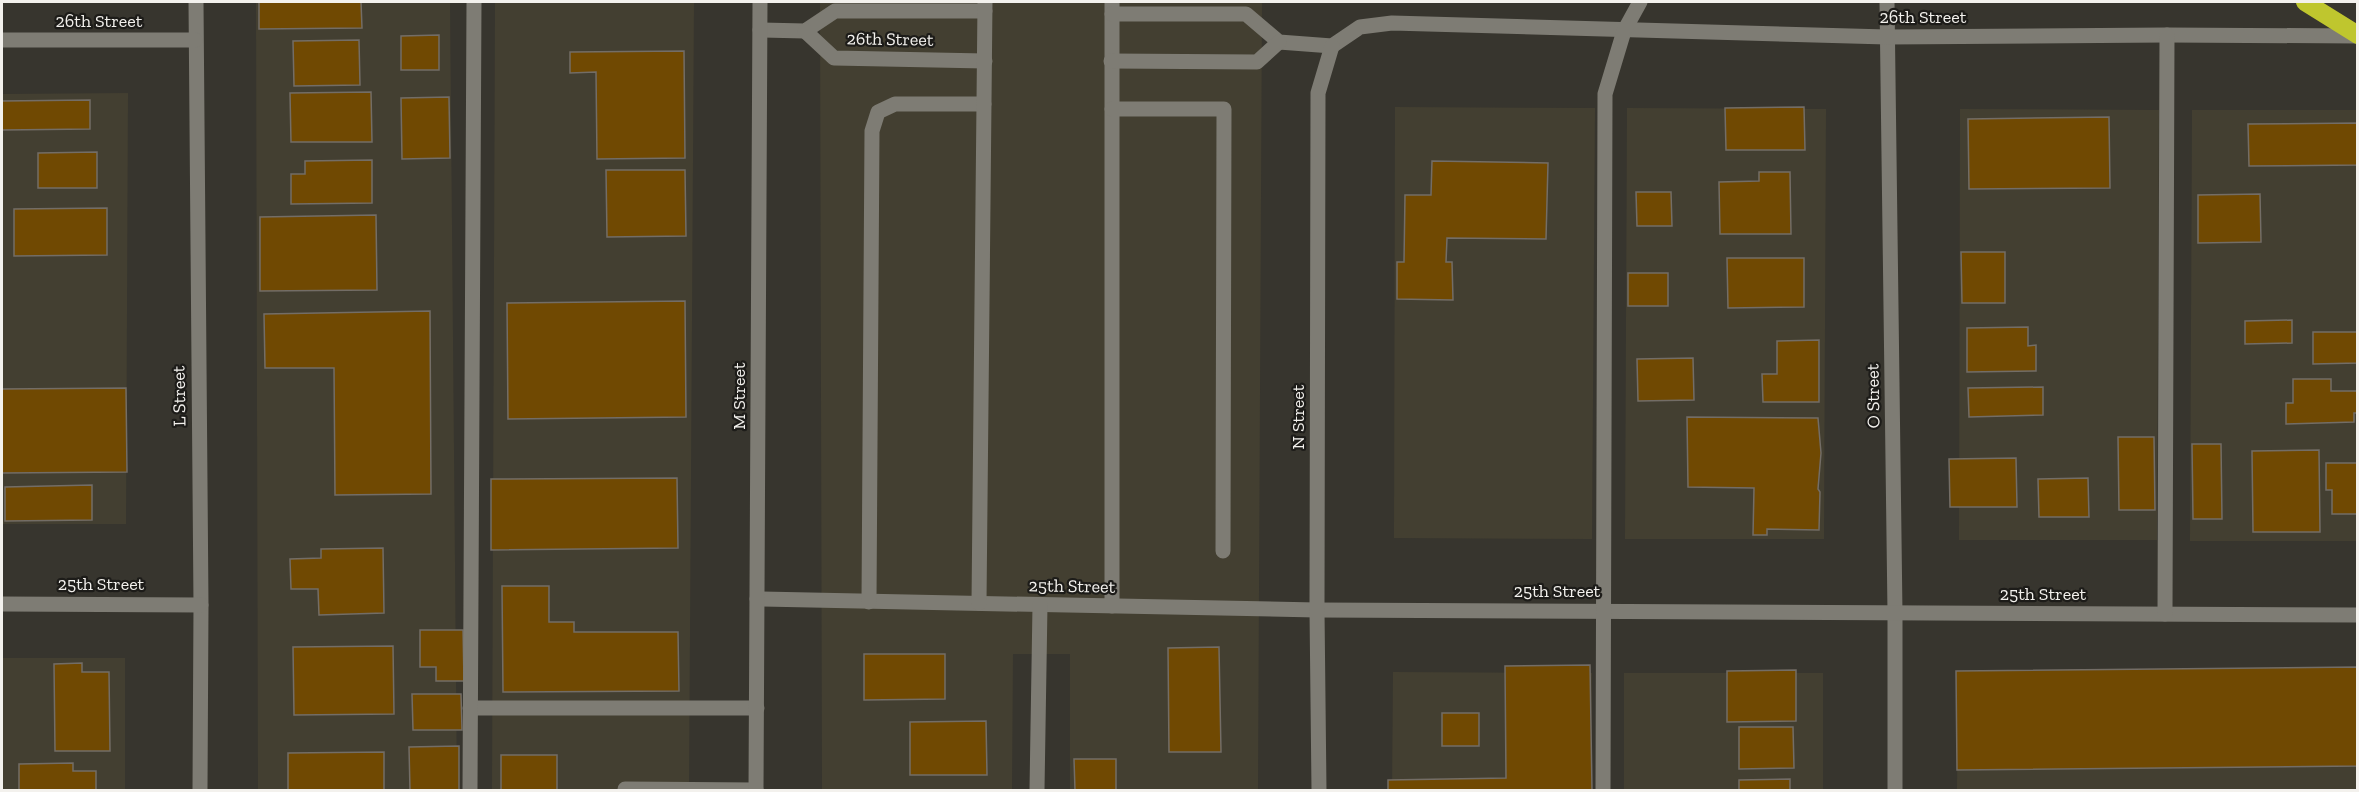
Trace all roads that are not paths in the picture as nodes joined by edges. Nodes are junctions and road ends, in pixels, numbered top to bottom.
1 (196, 2) edge
2 (474, 2) edge
3 (760, 2) edge
4 (1640, 2) edge
5 (1887, 2) edge
6 (2305, 2) edge
7 (883, 6) edge
8 (985, 6) edge
9 (1112, 8) edge
10 (760, 30) junction
11 (805, 31) junction
12 (1624, 31) junction
13 (2167, 35) junction
14 (2358, 35) edge
15 (1887, 38) junction
16 (2, 40) edge
17 (195, 40) junction
18 (1279, 42) junction
19 (1332, 46) junction
20 (985, 61) junction
21 (1111, 61) junction
22 (984, 104) junction
23 (1112, 109) junction
24 (1223, 551) dead end
25 (757, 599) junction
26 (869, 602) junction
27 (979, 603) junction
28 (2, 604) edge
29 (201, 605) junction
30 (1040, 605) junction
31 (1112, 606) junction
32 (1317, 610) junction
33 (1604, 611) junction
34 (1895, 613) junction
35 (2166, 614) junction
36 (2358, 615) edge
37 (470, 708) junction
38 (757, 708) junction
39 (200, 790) edge
40 (470, 790) edge
41 (625, 790) edge
42 (756, 790) edge
43 (1037, 790) edge
44 (1319, 790) edge
45 (1603, 790) edge
46 (1895, 790) edge

1 - 17 street, L Street
2 - 37 street
3 - 10 street, M Street
4 - 12 street
5 - 15 street, O Street
6 - 14 highway
7 - 8 street, 26th Street
7 - 11 street, 26th Street
8 - 20 street
9 - 18 street
9 - 21 street
10 - 11 street
10 - 25 street, M Street
11 - 20 street, 26th Street
12 - 15 street, 26th Street
12 - 19 street, 26th Street
12 - 33 street
13 - 14 street, 26th Street
13 - 15 street, 26th Street
13 - 35 street
15 - 34 street, O Street
16 - 17 street, 26th Street
17 - 29 street, L Street
18 - 19 street
18 - 21 street
19 - 32 street, N Street
20 - 22 street
21 - 23 street
22 - 26 street
22 - 27 street
23 - 24 street
23 - 31 street
25 - 26 street, 25th Street
25 - 38 street, M Street
26 - 27 street, 25th Street
27 - 30 street, 25th Street
28 - 29 street, 25th Street
29 - 39 street, L Street
30 - 31 street, 25th Street
30 - 43 street
31 - 32 street, 25th Street
32 - 33 street, 25th Street
32 - 44 street, N Street
33 - 34 street, 25th Street
33 - 45 street
34 - 35 street, 25th Street
34 - 46 street, O Street
35 - 36 street, 25th Street
37 - 38 street
37 - 40 street
38 - 42 street, M Street
41 - 42 street

